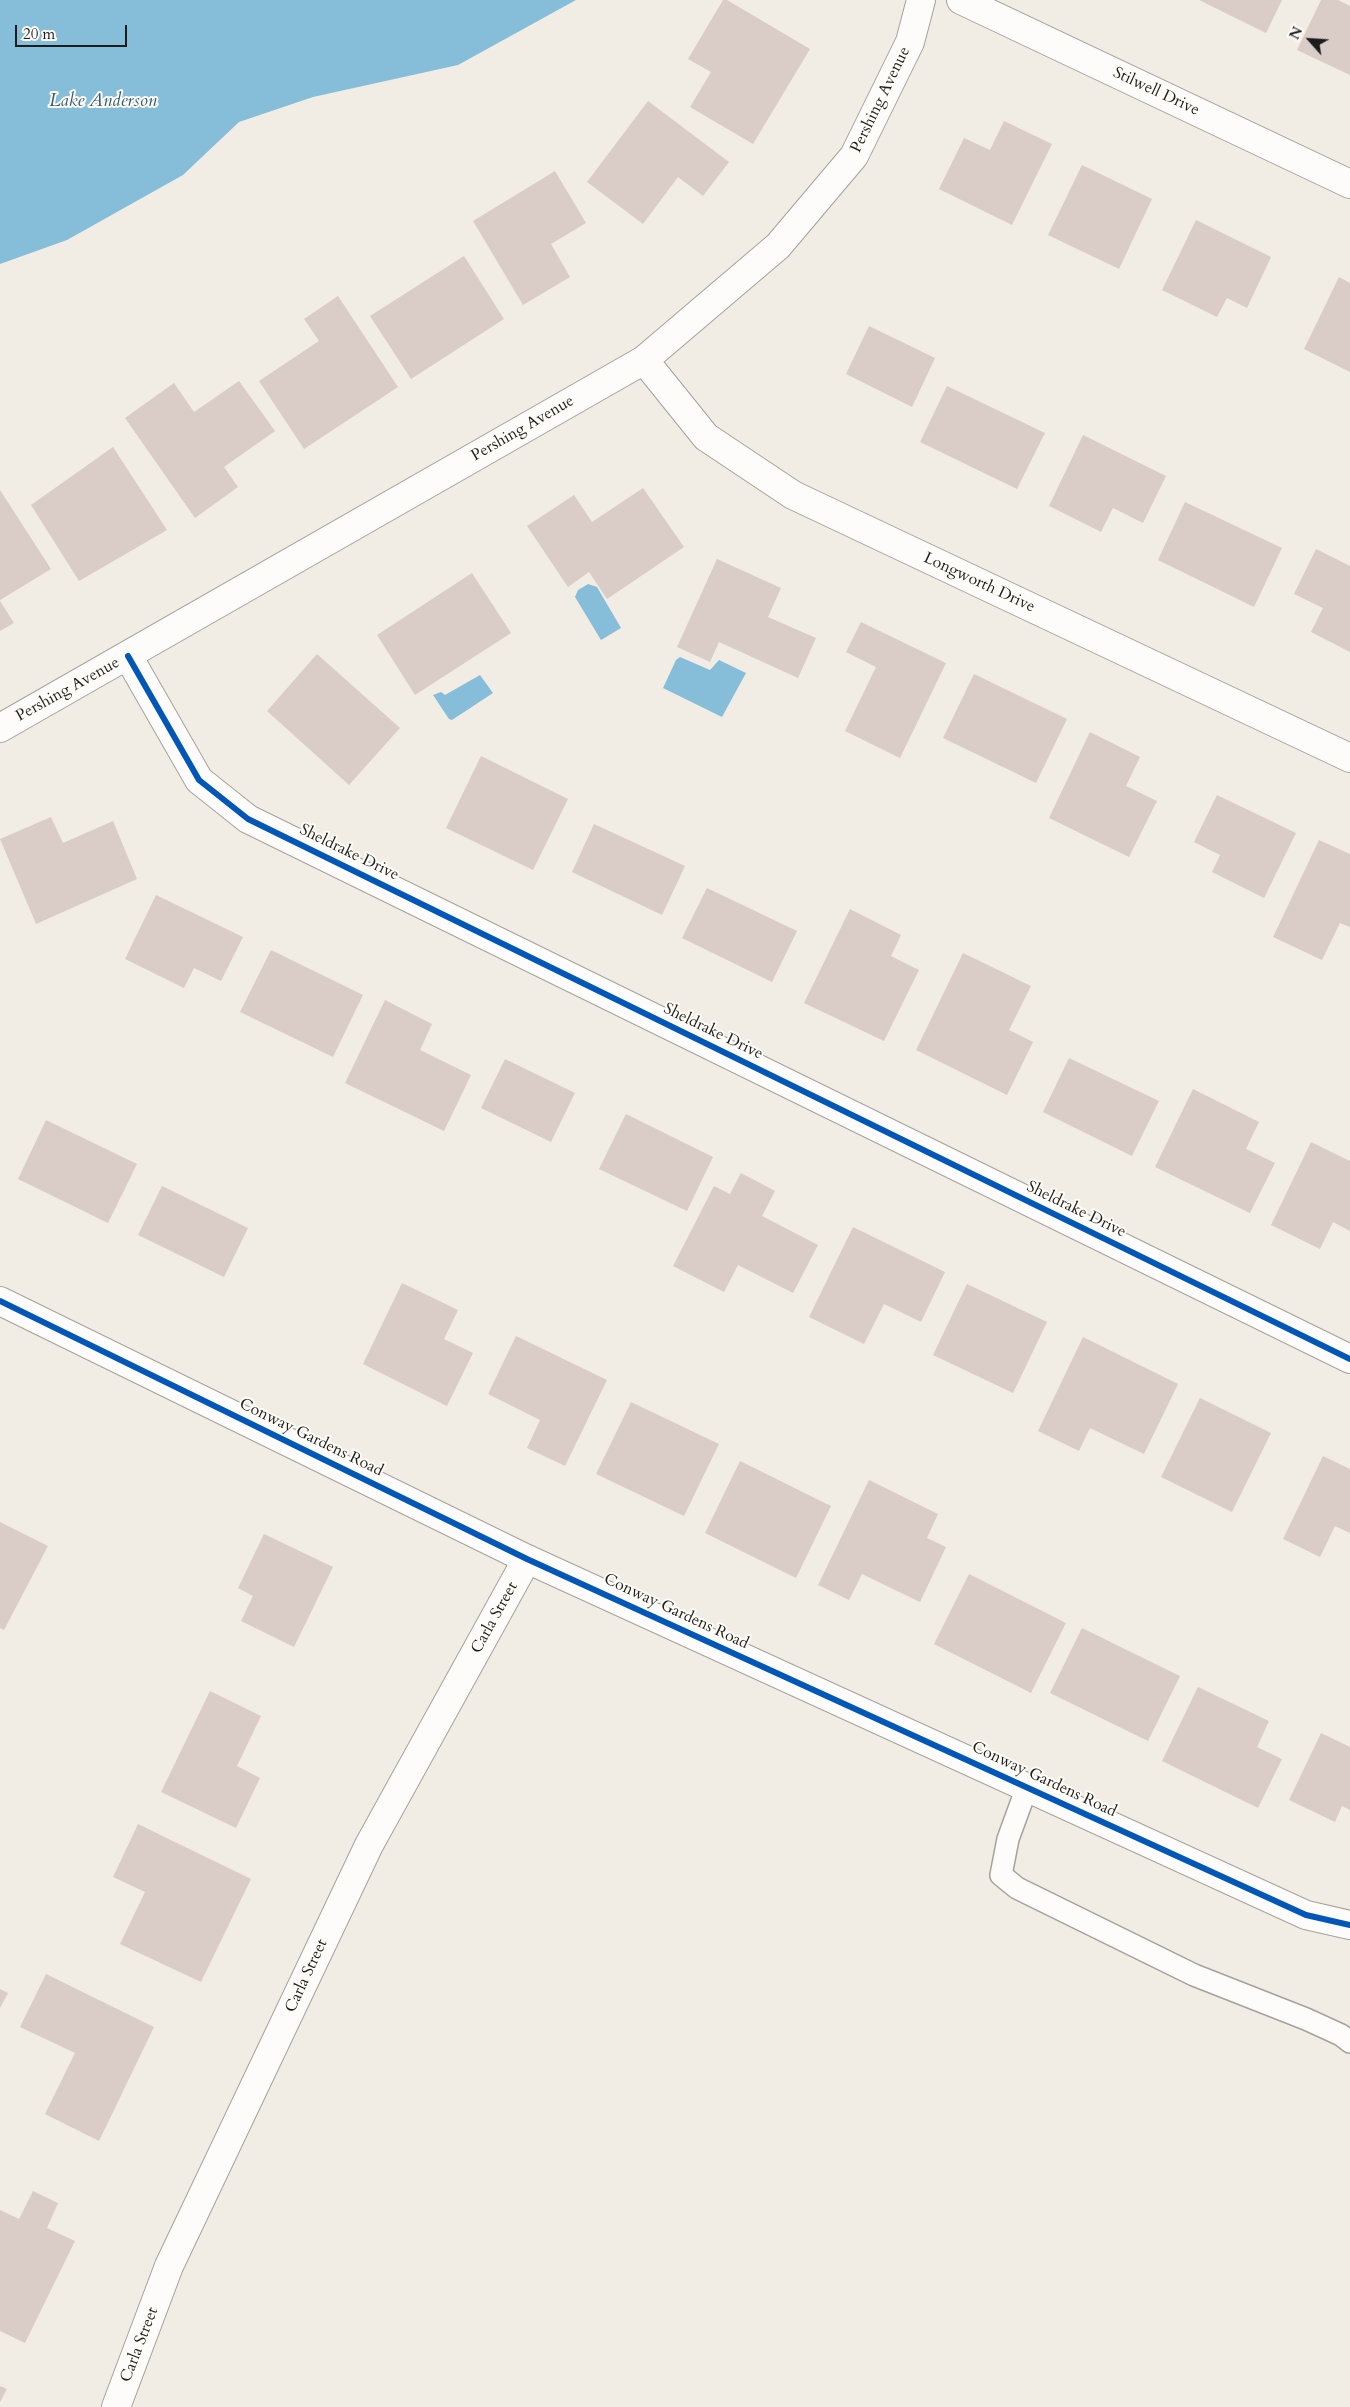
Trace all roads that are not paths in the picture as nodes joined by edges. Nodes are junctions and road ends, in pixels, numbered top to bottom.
1 (921, 0) edge
2 (961, 0) edge
3 (1350, 184) edge
4 (644, 360) junction
5 (128, 656) junction
6 (0, 728) edge
7 (1350, 758) edge
8 (0, 1301) edge
9 (1350, 1359) edge
10 (527, 1560) junction
11 (1027, 1787) junction
12 (1350, 1925) edge
13 (1350, 2042) edge
14 (116, 2407) edge

1 - 4 street, Pershing Avenue
2 - 3 street, Stilwell Drive
4 - 5 street, Pershing Avenue
4 - 7 street, Longworth Drive
5 - 6 street, Pershing Avenue
5 - 9 street, Sheldrake Drive
8 - 10 street, Conway Gardens Road
10 - 11 street, Conway Gardens Road
10 - 14 street, Carla Street
11 - 12 street, Conway Gardens Road
11 - 13 lane

